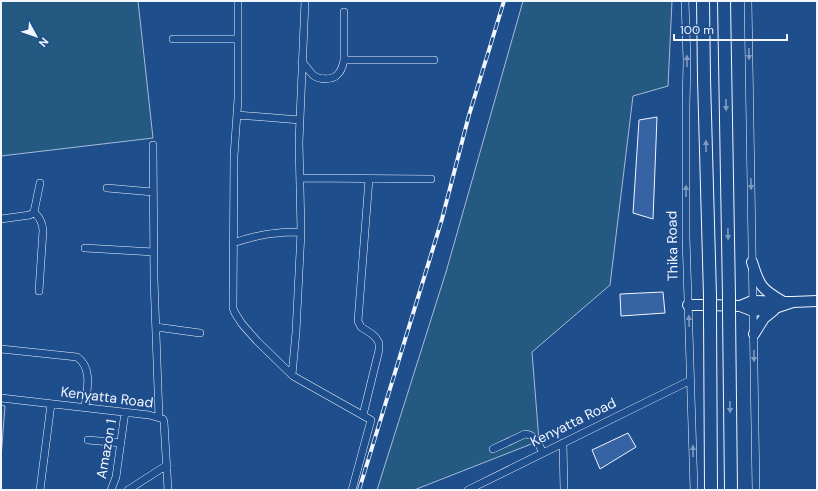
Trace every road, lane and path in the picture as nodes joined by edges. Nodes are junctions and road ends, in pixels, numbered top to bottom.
1 (238, 1) edge
2 (305, 1) edge
3 (685, 1) edge
4 (703, 1) edge
5 (724, 1) edge
6 (748, 1) edge
7 (344, 12) dead end
8 (173, 39) dead end
9 (238, 39) junction
10 (344, 60) junction
11 (434, 60) dead end
12 (302, 62) junction
13 (237, 115) junction
14 (300, 120) junction
15 (153, 145) dead end
16 (300, 178) junction
17 (369, 179) junction
18 (431, 179) dead end
19 (40, 183) dead end
20 (107, 188) dead end
21 (154, 192) junction
22 (34, 212) junction
23 (1, 219) edge
24 (301, 232) junction
25 (234, 243) junction
26 (85, 248) dead end
27 (154, 252) junction
28 (752, 262) junction
29 (39, 291) dead end
30 (817, 301) edge
31 (780, 304) junction
32 (688, 305) junction
33 (752, 306) junction
34 (156, 327) junction
35 (200, 333) dead end
36 (754, 334) junction
37 (1, 349) edge
38 (292, 375) junction
39 (691, 380) junction
40 (1, 398) edge
41 (51, 404) junction
42 (85, 408) junction
43 (125, 412) junction
44 (363, 414) junction
45 (159, 417) junction
46 (88, 440) dead end
47 (121, 443) junction
48 (563, 443) junction
49 (493, 450) dead end
50 (543, 453) junction
51 (167, 465) junction
52 (40, 490) edge
53 (111, 490) edge
54 (128, 490) edge
55 (168, 490) edge
56 (352, 490) edge
57 (468, 490) edge
58 (564, 490) edge
59 (694, 490) edge
60 (711, 490) edge
61 (731, 490) edge
62 (756, 490) edge

1 - 9 street
2 - 12 street
32 -> 3 street, Thika Road
60 -> 4 highway, bridge
5 -> 61 highway, bridge
6 -> 28 street
7 - 10 street
8 - 9 street
9 - 13 street
10 - 11 street
10 - 12 street
12 - 14 street
13 - 14 street
13 - 25 street
14 - 16 street
15 - 21 street
16 - 17 street
16 - 24 street
17 - 18 street
17 - 44 street
19 - 22 street
20 - 21 street
21 - 27 street
22 - 23 street
22 - 29 street
24 - 25 street
24 - 38 street
25 - 38 street
26 - 27 street
27 - 34 street
28 - 31 main road
28 - 33 street
30 - 31 main road
31 - 33 main road
31 - 36 main road
32 - 33 main road
39 -> 32 street, Thika Road
33 - 36 street
34 - 35 street
34 - 45 street
36 -> 62 street
37 - 42 street
38 - 44 street
39 - 48 street, Kenyatta Road
59 -> 39 street, Thika Road
40 - 41 street, Kenyatta Road
41 - 42 street, Kenyatta Road
41 - 52 street
42 - 43 street, Kenyatta Road
43 - 45 street, Kenyatta Road
43 - 47 street, Amazon 1
44 - 56 street
45 - 51 street, Kenyatta Road
46 - 47 street
47 - 53 street, Amazon 1
48 - 50 street, Kenyatta Road
48 - 58 street
49 - 50 street
50 - 57 street, Kenyatta Road
51 - 54 street
51 - 55 street, Kenyatta Road

